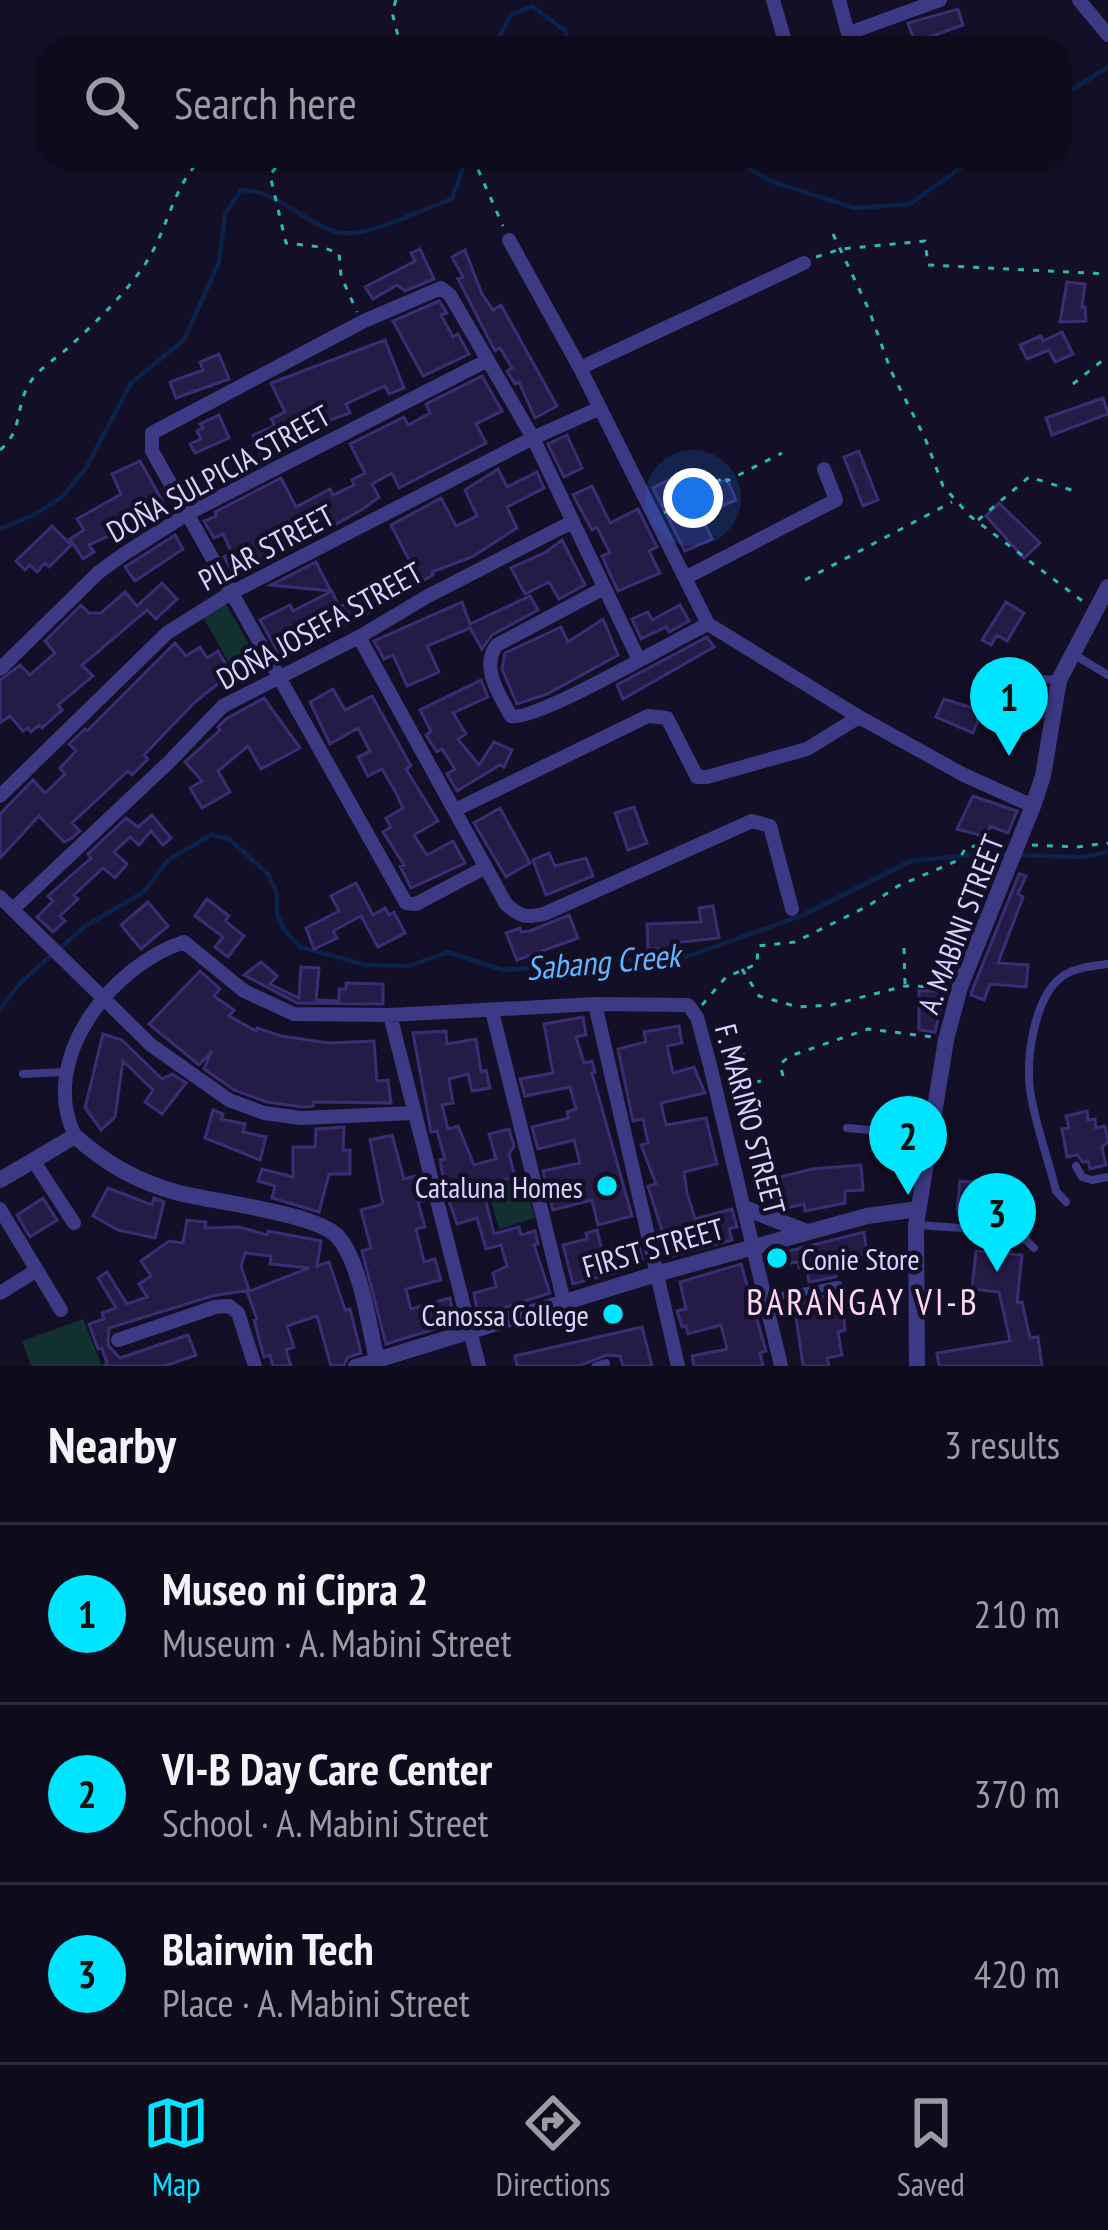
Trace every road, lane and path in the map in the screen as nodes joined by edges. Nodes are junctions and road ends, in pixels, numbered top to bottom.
1 (396, 0) edge
2 (773, 0) edge
3 (838, 0) edge
4 (940, 0) edge
5 (1085, 3) edge
6 (1108, 34) edge
7 (398, 36) edge
8 (784, 36) edge
9 (849, 36) edge
10 (861, 36) edge
11 (195, 168) edge
12 (272, 168) edge
13 (477, 168) edge
14 (833, 234) dead end
15 (509, 240) joint
16 (841, 248) junction
17 (804, 263) joint
18 (1108, 274) edge
19 (364, 320) junction
20 (1108, 356) edge
21 (488, 360) junction
22 (580, 368) junction
23 (1073, 384) dead end
24 (600, 408) junction
25 (533, 438) junction
26 (0, 450) edge
27 (782, 453) dead end
28 (824, 469) dead end
29 (1078, 492) dead end
30 (954, 501) junction
31 (187, 514) junction
32 (652, 520) junction
33 (977, 521) junction
34 (572, 522) junction
35 (685, 578) junction
36 (805, 580) dead end
37 (1108, 587) edge
38 (604, 588) junction
39 (230, 594) junction
40 (1094, 609) junction
41 (708, 624) junction
42 (359, 638) junction
43 (1072, 653) junction
44 (638, 658) junction
45 (0, 669) edge
46 (1108, 675) edge
47 (278, 678) junction
48 (1059, 680) junction
49 (1010, 706) dead end
50 (859, 717) junction
51 (0, 796) edge
52 (1034, 806) junction
53 (458, 809) junction
54 (1020, 841) junction
55 (1108, 842) edge
56 (990, 848) dead end
57 (486, 867) junction
58 (0, 897) edge
59 (13, 909) junction
60 (792, 909) dead end
61 (904, 948) dead end
62 (1108, 964) edge
63 (742, 969) junction
64 (905, 986) junction
65 (960, 987) junction
66 (104, 996) junction
67 (595, 1004) junction
68 (492, 1011) junction
69 (390, 1015) junction
70 (697, 1017) junction
71 (946, 1040) junction
72 (746, 1054) dead end
73 (710, 1065) junction
74 (66, 1072) junction
75 (23, 1074) dead end
76 (783, 1076) dead end
77 (761, 1081) dead end
78 (717, 1091) junction
79 (413, 1113) junction
80 (847, 1128) dead end
81 (928, 1135) junction
82 (75, 1136) junction
83 (33, 1160) junction
84 (1076, 1166) dead end
85 (1108, 1177) edge
86 (0, 1180) edge
87 (1066, 1202) dead end
88 (0, 1209) edge
89 (747, 1209) junction
90 (917, 1217) junction
91 (74, 1222) dead end
92 (808, 1232) junction
93 (755, 1246) junction
94 (1034, 1248) dead end
95 (37, 1270) junction
96 (656, 1274) junction
97 (838, 1285) dead end
98 (0, 1293) edge
99 (767, 1299) junction
100 (564, 1302) junction
101 (61, 1310) dead end
102 (471, 1332) junction
103 (118, 1340) dead end
104 (378, 1363) edge
105 (255, 1366) edge
106 (356, 1366) edge
107 (479, 1366) edge
108 (679, 1366) edge
109 (781, 1366) edge
110 (917, 1366) edge

1 - 7 path
2 - 8 street
3 - 9 street
4 - 10 street
5 - 6 street
11 - 26 path
12 - 19 path
13 - 15 path
14 - 16 path
15 - 22 street
16 - 17 path
16 - 18 path
16 - 30 path
17 - 22 street
19 - 21 street
19 - 31 street
20 - 23 path
21 - 25 street
21 - 31 street, DOÑA SULPICIA STREET
22 - 24 street
24 - 25 street, PILAR STREET
24 - 32 street
25 - 34 street
25 - 39 street, PILAR STREET
27 - 32 path
28 - 35 street
29 - 33 path
30 - 33 path
30 - 36 path
31 - 39 street
31 - 45 street, DOÑA SULPICIA STREET
32 - 35 street
33 - 40 path
34 - 38 street
34 - 42 street, DOÑA JOSEFA STREET
35 - 41 street
37 - 40 street, A. MABINI STREET
38 - 44 street
38 - 44 street
39 - 47 street
39 - 51 street, PILAR STREET
40 - 43 street, A. MABINI STREET
41 - 44 street
41 - 50 street
42 - 47 street, DOÑA JOSEFA STREET
42 - 53 street
43 - 46 lane
43 - 48 street, A. MABINI STREET
47 - 57 street
47 - 59 street, DOÑA JOSEFA STREET
48 - 49 lane
48 - 52 street, A. MABINI STREET
50 - 52 street
50 - 53 street
52 - 54 street, A. MABINI STREET
53 - 57 street
54 - 55 path
54 - 65 street, A. MABINI STREET
56 - 63 path
57 - 60 street
58 - 59 street
59 - 66 street
61 - 64 path
62 - 87 lane
63 - 64 path
63 - 70 path
64 - 65 path
65 - 71 street, A. MABINI STREET
66 - 69 street, F. MARIÑO STREET
66 - 74 street, F. MARIÑO STREET
66 - 79 street
67 - 68 street, F. MARIÑO STREET
67 - 70 street, F. MARIÑO STREET
67 - 96 street
68 - 69 street, F. MARIÑO STREET
68 - 100 street
69 - 79 street
70 - 73 street, F. MARIÑO STREET
71 - 76 path
71 - 81 street, A. MABINI STREET
72 - 73 path
73 - 78 street, F. MARIÑO STREET
74 - 75 lane
74 - 82 street
77 - 78 path
78 - 89 street, F. MARIÑO STREET
79 - 102 street
80 - 81 lane
81 - 90 street, A. MABINI STREET
82 - 83 street
82 - 104 street
83 - 86 street
83 - 91 street
84 - 85 lane
88 - 95 street
89 - 92 street, FIRST STREET
89 - 93 street, F. MARIÑO STREET
90 - 92 street, FIRST STREET
90 - 94 lane
90 - 110 street, A. MABINI STREET
92 - 93 street, FIRST STREET
93 - 96 street, FIRST STREET
93 - 99 street, F. MARIÑO STREET
95 - 98 street
95 - 101 street
96 - 100 street, FIRST STREET
96 - 108 street
97 - 99 lane
99 - 109 street, F. MARIÑO STREET
100 - 102 street, FIRST STREET
102 - 104 street, FIRST STREET
102 - 107 street
103 - 105 street
104 - 106 street

